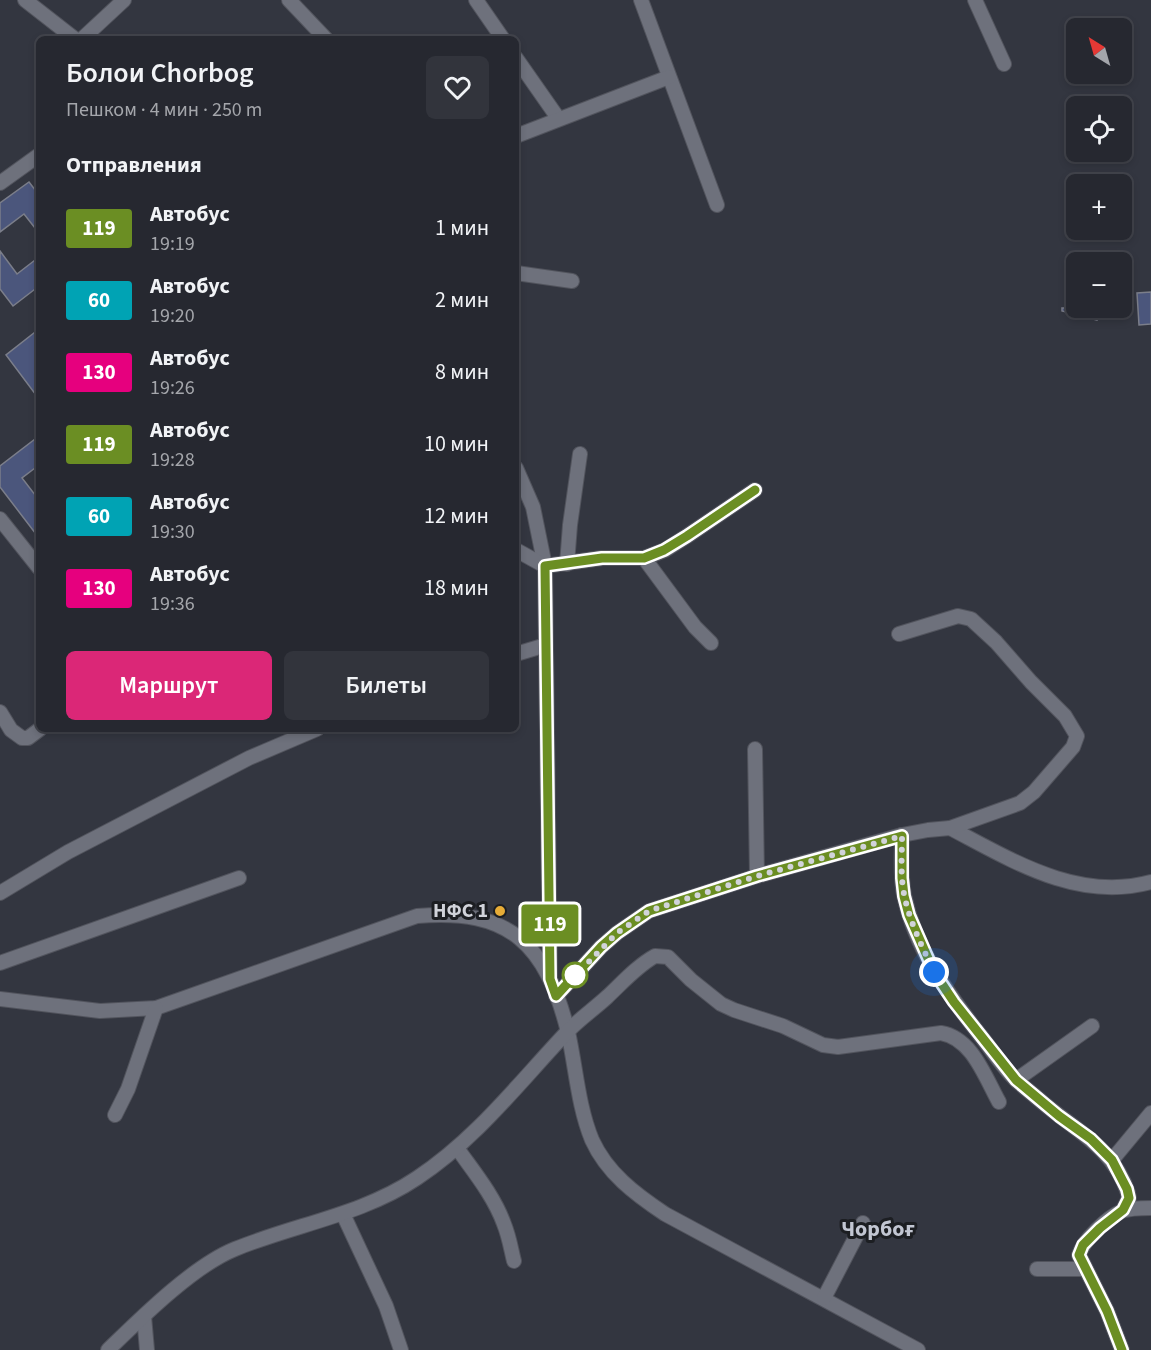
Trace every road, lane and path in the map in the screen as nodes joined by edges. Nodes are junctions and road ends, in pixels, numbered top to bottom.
1 (25, 0) edge
2 (124, 0) edge
3 (289, 0) edge
4 (476, 0) edge
5 (641, 0) edge
6 (975, 0) edge
7 (71, 36) edge
8 (85, 36) edge
9 (323, 36) edge
10 (501, 36) edge
11 (519, 61) edge
12 (1004, 64) dead end
13 (669, 77) junction
14 (558, 118) junction
15 (519, 135) edge
16 (36, 157) edge
17 (0, 183) edge
18 (717, 205) dead end
19 (519, 273) edge
20 (572, 281) dead end
21 (580, 454) dead end
22 (519, 475) edge
23 (755, 490) dead end
24 (0, 519) edge
25 (519, 552) edge
26 (644, 558) junction
27 (36, 564) edge
28 (567, 564) junction
29 (545, 566) junction
30 (899, 634) dead end
31 (711, 643) dead end
32 (546, 645) junction
33 (519, 653) edge
34 (0, 712) edge
35 (36, 732) edge
36 (310, 732) edge
37 (755, 749) dead end
38 (950, 828) junction
39 (902, 836) junction
40 (757, 876) junction
41 (239, 878) dead end
42 (1151, 882) edge
43 (0, 893) edge
44 (0, 963) edge
45 (550, 979) junction
46 (556, 996) junction
47 (0, 999) edge
48 (156, 1008) junction
49 (1092, 1026) dead end
50 (568, 1031) junction
51 (1016, 1080) junction
52 (999, 1102) dead end
53 (1151, 1113) edge
54 (115, 1115) dead end
55 (457, 1148) junction
56 (1112, 1160) junction
57 (1151, 1208) edge
58 (1123, 1210) junction
59 (344, 1214) junction
60 (863, 1222) dead end
61 (514, 1261) dead end
62 (1037, 1269) dead end
63 (1085, 1269) junction
64 (824, 1298) junction
65 (144, 1316) junction
66 (108, 1350) edge
67 (147, 1350) edge
68 (401, 1350) edge
69 (918, 1350) edge
70 (1122, 1350) edge

1 - 7 street
2 - 8 street
3 - 9 street
4 - 10 street
5 - 13 street
6 - 12 street
11 - 14 street
13 - 14 street
13 - 18 street
14 - 15 street
16 - 17 street
19 - 20 street
21 - 28 street
22 - 29 street
23 - 26 street
24 - 27 street
25 - 29 street
26 - 28 street
26 - 31 street
28 - 29 street
29 - 32 street
30 - 38 street
32 - 33 street
32 - 45 street
34 - 35 street
36 - 43 street
37 - 40 street
38 - 39 street
38 - 42 street
39 - 40 street
39 - 51 street
40 - 46 street
41 - 44 street
45 - 46 street
45 - 48 street
46 - 50 street
47 - 48 street
48 - 54 street
49 - 51 street
50 - 52 street
50 - 55 street
50 - 64 street
51 - 56 street
53 - 56 street
55 - 59 street
55 - 61 street
56 - 58 street
57 - 58 street
58 - 63 street
59 - 65 street
59 - 68 street
60 - 64 street
62 - 63 street
63 - 70 street
64 - 69 street
65 - 66 street
65 - 67 street

